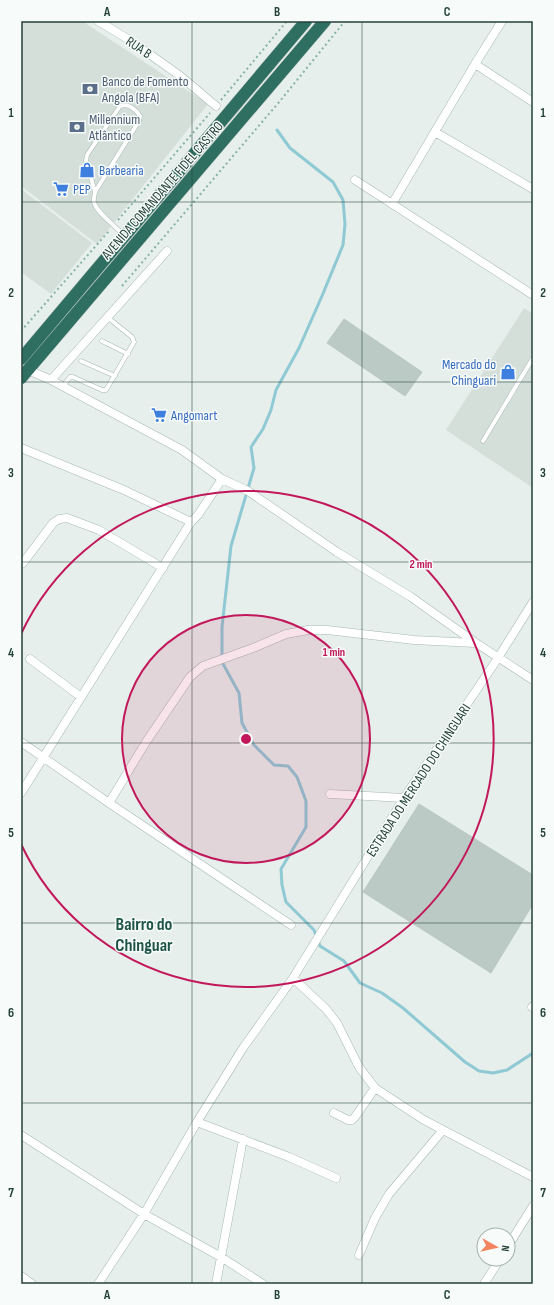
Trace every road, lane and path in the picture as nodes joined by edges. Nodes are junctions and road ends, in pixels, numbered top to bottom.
1 (98, 21) edge
2 (287, 21) edge
3 (306, 21) edge
4 (325, 21) edge
5 (345, 21) edge
6 (502, 21) edge
7 (475, 64) junction
8 (533, 102) edge
9 (216, 106) junction
10 (435, 132) junction
11 (355, 180) dead end
12 (533, 189) edge
13 (95, 192) junction
14 (392, 204) junction
15 (114, 225) junction
16 (125, 235) junction
17 (167, 251) dead end
18 (118, 291) dead end
19 (533, 295) edge
20 (107, 317) junction
21 (21, 331) edge
22 (102, 341) dead end
23 (128, 354) junction
24 (533, 358) edge
25 (21, 359) edge
26 (82, 361) dead end
27 (25, 374) edge
28 (115, 376) junction
29 (51, 380) junction
30 (63, 386) junction
31 (483, 441) dead end
32 (21, 448) edge
33 (222, 479) junction
34 (191, 522) junction
35 (23, 563) dead end
36 (163, 568) junction
37 (533, 602) edge
38 (476, 643) junction
39 (498, 658) junction
40 (30, 659) dead end
41 (533, 680) edge
42 (81, 697) junction
43 (21, 742) edge
44 (43, 758) junction
45 (21, 793) edge
46 (330, 794) dead end
47 (404, 798) junction
48 (109, 803) junction
49 (291, 925) dead end
50 (293, 978) junction
51 (375, 1088) junction
52 (334, 1113) dead end
53 (197, 1122) junction
54 (443, 1130) junction
55 (21, 1135) edge
56 (243, 1139) junction
57 (533, 1177) edge
58 (336, 1178) dead end
59 (533, 1206) edge
60 (144, 1214) junction
61 (516, 1233) edge
62 (359, 1255) dead end
63 (221, 1257) junction
64 (495, 1267) edge
65 (21, 1276) edge
66 (32, 1284) edge
67 (98, 1284) edge
68 (216, 1284) edge
69 (263, 1284) edge
70 (484, 1284) edge

1 - 9 street, RUA B
2 - 9 path
3 - 16 highway, AVENIDA COMANDANTE FIDEL CASTRO
4 - 27 highway, AVENIDA COMANDANTE FIDEL CASTRO
5 - 18 path
6 - 7 street
7 - 8 street
7 - 10 street
9 - 15 path
10 - 12 street
10 - 14 street
11 - 14 street
13 - 13 lane
13 - 15 lane
14 - 19 street
15 - 16 lane
15 - 21 path
16 - 25 highway, AVENIDA COMANDANTE FIDEL CASTRO
17 - 20 street
20 - 23 lane
20 - 29 street
22 - 23 lane
23 - 28 lane
24 - 31 lane
26 - 28 lane
27 - 29 street
28 - 30 lane
29 - 30 street
30 - 33 street
32 - 34 street
33 - 34 street
33 - 38 street
34 - 36 street
35 - 36 street
36 - 42 street
37 - 39 street, ESTRADA DO MERCADO DO CHINGUARI
38 - 39 street
38 - 48 street
39 - 41 street
39 - 47 street, ESTRADA DO MERCADO DO CHINGUARI
40 - 42 street
42 - 44 street
43 - 44 street
44 - 45 street
44 - 48 street
46 - 47 street
47 - 50 street, ESTRADA DO MERCADO DO CHINGUARI
48 - 49 street
50 - 51 street
50 - 53 street, ESTRADA DO MERCADO DO CHINGUARI
51 - 52 street
51 - 54 street
53 - 56 street
53 - 60 street, ESTRADA DO MERCADO DO CHINGUARI
54 - 57 street
54 - 62 street
55 - 60 street
56 - 58 street
56 - 63 street
59 - 61 street
60 - 63 street
60 - 67 street, ESTRADA DO MERCADO DO CHINGUARI
63 - 68 street
63 - 69 street
64 - 70 street
65 - 66 street

